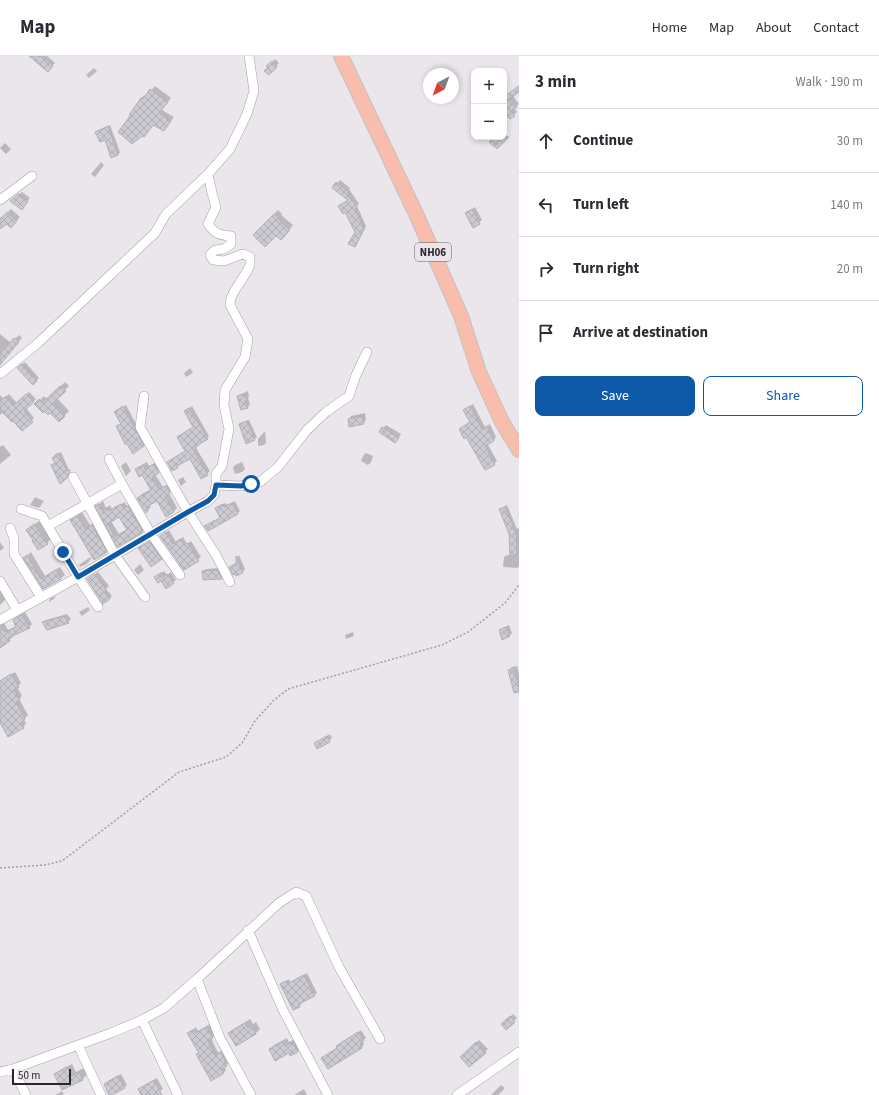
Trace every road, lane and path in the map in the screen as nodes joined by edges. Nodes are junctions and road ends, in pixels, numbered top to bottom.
1 (249, 56) edge
2 (341, 56) edge
3 (208, 174) junction
4 (32, 176) dead end
5 (0, 200) edge
6 (366, 352) dead end
7 (0, 374) edge
8 (144, 396) dead end
9 (519, 450) edge
10 (109, 459) dead end
11 (73, 477) dead end
12 (122, 484) junction
13 (216, 485) junction
14 (87, 504) junction
15 (21, 509) dead end
16 (188, 512) junction
17 (48, 526) junction
18 (10, 528) dead end
19 (151, 534) junction
20 (115, 555) junction
21 (180, 575) dead end
22 (78, 577) junction
23 (0, 581) edge
24 (230, 582) dead end
25 (519, 585) edge
26 (41, 597) junction
27 (145, 597) dead end
28 (98, 607) dead end
29 (17, 610) junction
30 (0, 620) edge
31 (0, 868) edge
32 (248, 930) junction
33 (197, 979) junction
34 (142, 1020) junction
35 (380, 1039) dead end
36 (78, 1045) junction
37 (519, 1052) edge
38 (13, 1069) junction
39 (0, 1072) edge
40 (469, 1092) edge
41 (26, 1095) edge
42 (101, 1095) edge
43 (178, 1095) edge
44 (251, 1095) edge
45 (328, 1095) edge
46 (457, 1095) edge

1 - 3 street
2 - 9 main road, NH06
3 - 7 street
3 - 13 street
4 - 5 street
6 - 13 street
8 - 16 street
10 - 12 street
11 - 14 street
12 - 14 street
12 - 19 street
13 - 16 street
14 - 17 street
14 - 20 street
15 - 17 street
16 - 19 street
16 - 24 street
17 - 22 street
18 - 26 street
19 - 20 street
19 - 21 street
20 - 22 street
20 - 27 street
22 - 26 street
22 - 28 street
23 - 29 street
25 - 31 path
26 - 29 street
29 - 30 street
32 - 33 street
32 - 35 street
32 - 45 street
33 - 34 street
33 - 44 street
34 - 36 street
34 - 43 street
36 - 38 street
36 - 42 street
37 - 40 street
38 - 39 street
38 - 41 street
40 - 46 street

